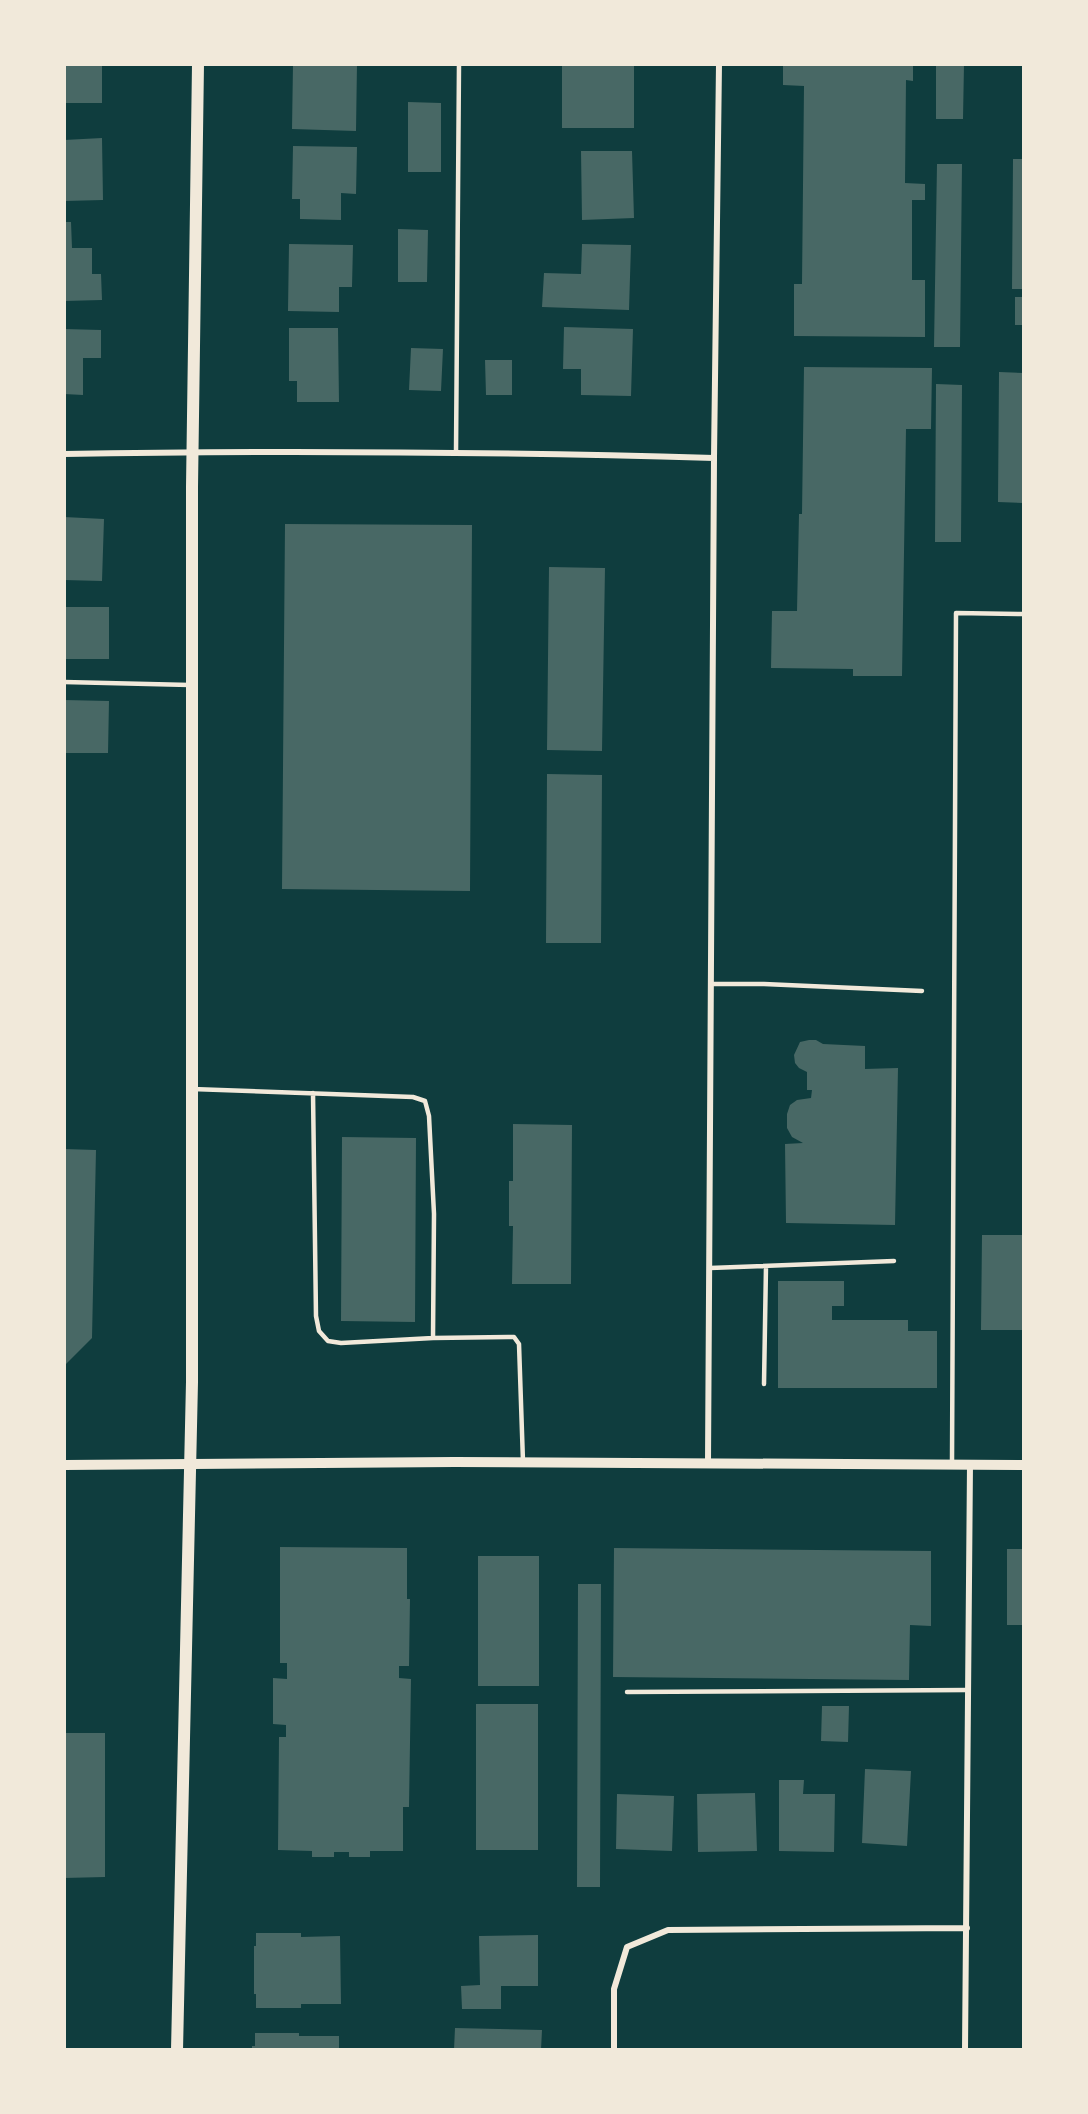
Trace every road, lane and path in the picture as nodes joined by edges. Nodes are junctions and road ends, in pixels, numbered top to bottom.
1 (198, 64) edge
2 (459, 64) edge
3 (719, 64) edge
4 (193, 452) junction
5 (456, 452) junction
6 (64, 454) edge
7 (714, 458) junction
8 (1023, 614) edge
9 (64, 682) edge
10 (192, 685) junction
11 (711, 984) junction
12 (922, 991) dead end
13 (192, 1089) junction
14 (313, 1093) junction
15 (894, 1261) dead end
16 (766, 1266) junction
17 (710, 1269) junction
18 (433, 1338) junction
19 (764, 1384) dead end
20 (523, 1462) junction
21 (708, 1463) junction
22 (190, 1464) junction
23 (952, 1464) junction
24 (970, 1464) junction
25 (64, 1465) edge
26 (1023, 1465) edge
27 (968, 1690) junction
28 (627, 1692) dead end
29 (967, 1928) junction
30 (177, 2049) edge
31 (614, 2049) edge
32 (965, 2049) edge

1 - 4 main road
2 - 5 lane
3 - 7 street
4 - 5 street
4 - 6 street
4 - 10 main road
5 - 7 street
7 - 11 street
8 - 23 lane
9 - 10 lane
10 - 13 main road
11 - 12 lane
11 - 17 street
13 - 14 lane
13 - 22 main road
14 - 18 lane
14 - 18 lane
15 - 16 lane
16 - 17 lane
16 - 19 lane
17 - 21 street
18 - 20 lane
20 - 21 street
20 - 22 street
21 - 23 street
22 - 25 street
22 - 30 main road
23 - 24 street
24 - 26 street
24 - 27 street
27 - 28 lane
27 - 29 street
29 - 31 street
29 - 32 street

